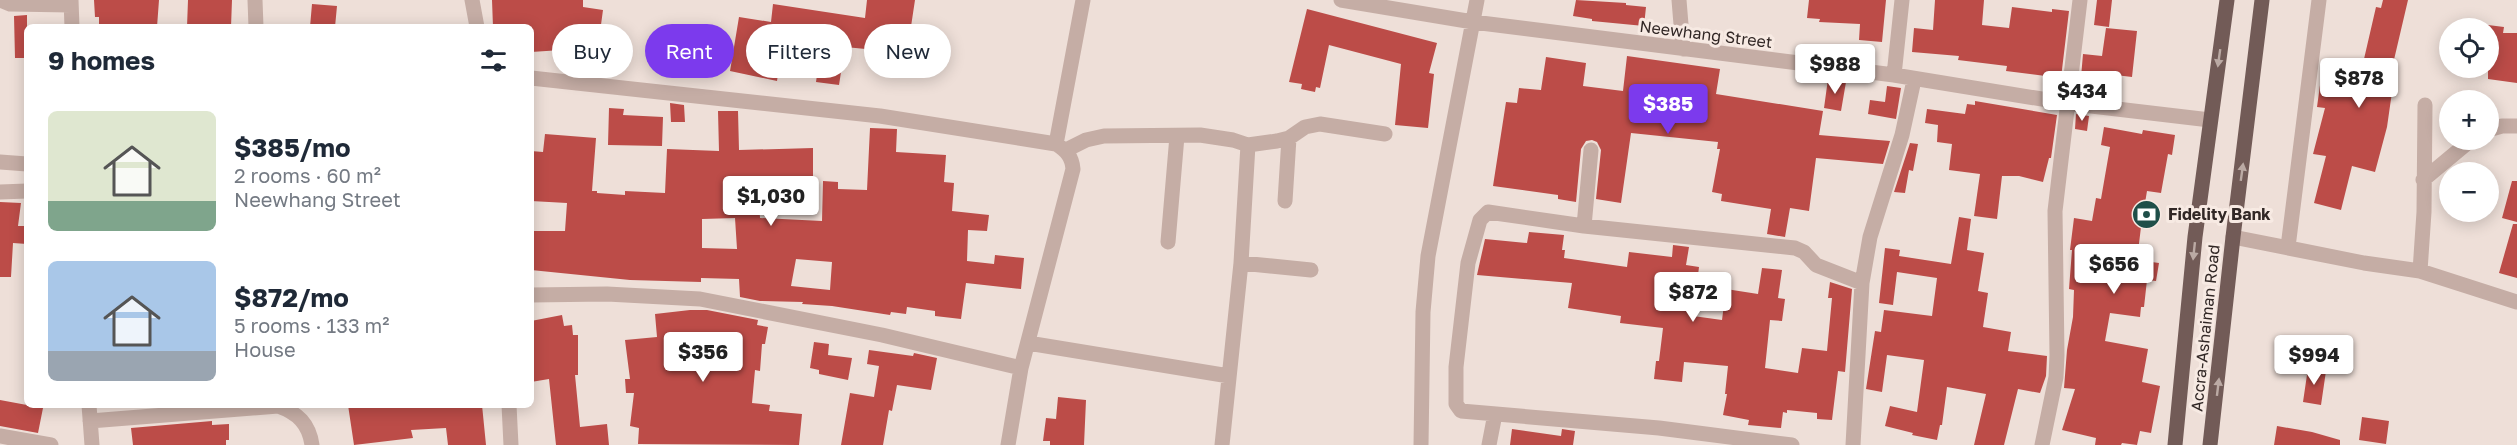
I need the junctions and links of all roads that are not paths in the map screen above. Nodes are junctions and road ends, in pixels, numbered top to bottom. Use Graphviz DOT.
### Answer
graph roads {
  1 [pos="0,0"];
  2 [pos="255,0"];
  3 [pos="472,0"];
  4 [pos="1083,0"];
  5 [pos="1341,0"];
  6 [pos="1477,0"];
  7 [pos="1679,0"];
  8 [pos="1902,0"];
  9 [pos="2080,0"];
  10 [pos="2228,0"];
  11 [pos="2262,0"];
  12 [pos="2319,0"];
  13 [pos="71,2"];
  14 [pos="1473,22"];
  15 [pos="72,24"];
  16 [pos="256,24"];
  17 [pos="476,24"];
  18 [pos="1683,49"];
  19 [pos="1894,75"];
  20 [pos="534,78"];
  21 [pos="1914,80"];
  22 [pos="2066,103"];
  23 [pos="2425,105"];
  24 [pos="2210,120"];
  25 [pos="2517,126"];
  26 [pos="2499,127"];
  27 [pos="1385,134"];
  28 [pos="1177,136"];
  29 [pos="1289,138"];
  30 [pos="1248,145"];
  31 [pos="1061,147"];
  32 [pos="1591,150"];
  33 [pos="2459,150"];
  34 [pos="0,162"];
  35 [pos="24,164"];
  36 [pos="2423,180"];
  37 [pos="24,191"];
  38 [pos="0,192"];
  39 [pos="1285,201"];
  40 [pos="1584,226"];
  41 [pos="2233,237"];
  42 [pos="1168,242"];
  43 [pos="2288,247"];
  44 [pos="1241,263"];
  45 [pos="1311,270"];
  46 [pos="2420,271"];
  47 [pos="1862,283"];
  48 [pos="534,295"];
  49 [pos="2517,302"];
  50 [pos="1028,343"];
  51 [pos="1021,368"];
  52 [pos="1229,376"];
  53 [pos="224,408"];
  54 [pos="283,408"];
  55 [pos="509,408"];
  56 [pos="90,413"];
  57 [pos="1495,414"];
  58 [pos="0,436"];
  59 [pos="51,445"];
  60 [pos="92,445"];
  61 [pos="312,445"];
  62 [pos="512,445"];
  63 [pos="1008,445"];
  64 [pos="1222,445"];
  65 [pos="1421,445"];
  66 [pos="1489,445"];
  67 [pos="1792,445"];
  68 [pos="1853,445"];
  69 [pos="2042,445"];
  70 [pos="2175,445"];
  71 [pos="2210,445"];
  1 -- 13 [label="street"];
  2 -- 16 [label="street"];
  3 -- 17 [label="street"];
  4 -- 31 [label="street"];
  5 -- 14 [label="street, Neewhang Street"];
  6 -- 14 [label="street"];
  7 -- 18 [label="street"];
  8 -- 19 [label="street"];
  9 -- 22 [label="street"];
  10 -- 24 [label="main road, Accra-Ashaiman Road, one-way"];
  41 -- 11 [label="main road, Accra-Ashaiman Road, one-way"];
  12 -- 43 [label="street"];
  13 -- 15 [label="street"];
  14 -- 18 [label="street, Neewhang Street"];
  14 -- 65 [label="street"];
  18 -- 19 [label="street, Neewhang Street"];
  19 -- 21 [label="street, Neewhang Street"];
  20 -- 31 [label="street"];
  21 -- 22 [label="street, Neewhang Street"];
  21 -- 47 [label="street"];
  22 -- 24 [label="street, Neewhang Street"];
  22 -- 69 [label="street"];
  23 -- 36 [label="street"];
  24 -- 70 [label="main road, Accra-Ashaiman Road, one-way"];
  25 -- 26 [label="street"];
  27 -- 29 [label="street"];
  28 -- 30 [label="street"];
  28 -- 31 [label="street"];
  28 -- 42 [label="street"];
  29 -- 30 [label="street"];
  29 -- 39 [label="street"];
  30 -- 44 [label="street"];
  31 -- 50 [label="street"];
  32 -- 40 [label="street"];
  33 -- 36 [label="street"];
  34 -- 35 [label="street"];
  36 -- 46 [label="street"];
  37 -- 38 [label="street"];
  40 -- 47 [label="street"];
  40 -- 57 [label="street"];
  41 -- 43 [label="street"];
  71 -- 41 [label="main road, Accra-Ashaiman Road, one-way"];
  43 -- 46 [label="street"];
  44 -- 45 [label="street"];
  44 -- 52 [label="street"];
  46 -- 49 [label="street"];
  47 -- 68 [label="street"];
  48 -- 51 [label="street"];
  50 -- 51 [label="street"];
  50 -- 52 [label="street"];
  51 -- 63 [label="street"];
  52 -- 64 [label="street"];
  53 -- 56 [label="street"];
  54 -- 61 [label="street"];
  55 -- 62 [label="street"];
  56 -- 60 [label="street"];
  57 -- 66 [label="street"];
  57 -- 67 [label="street"];
  58 -- 59 [label="street"];
}
